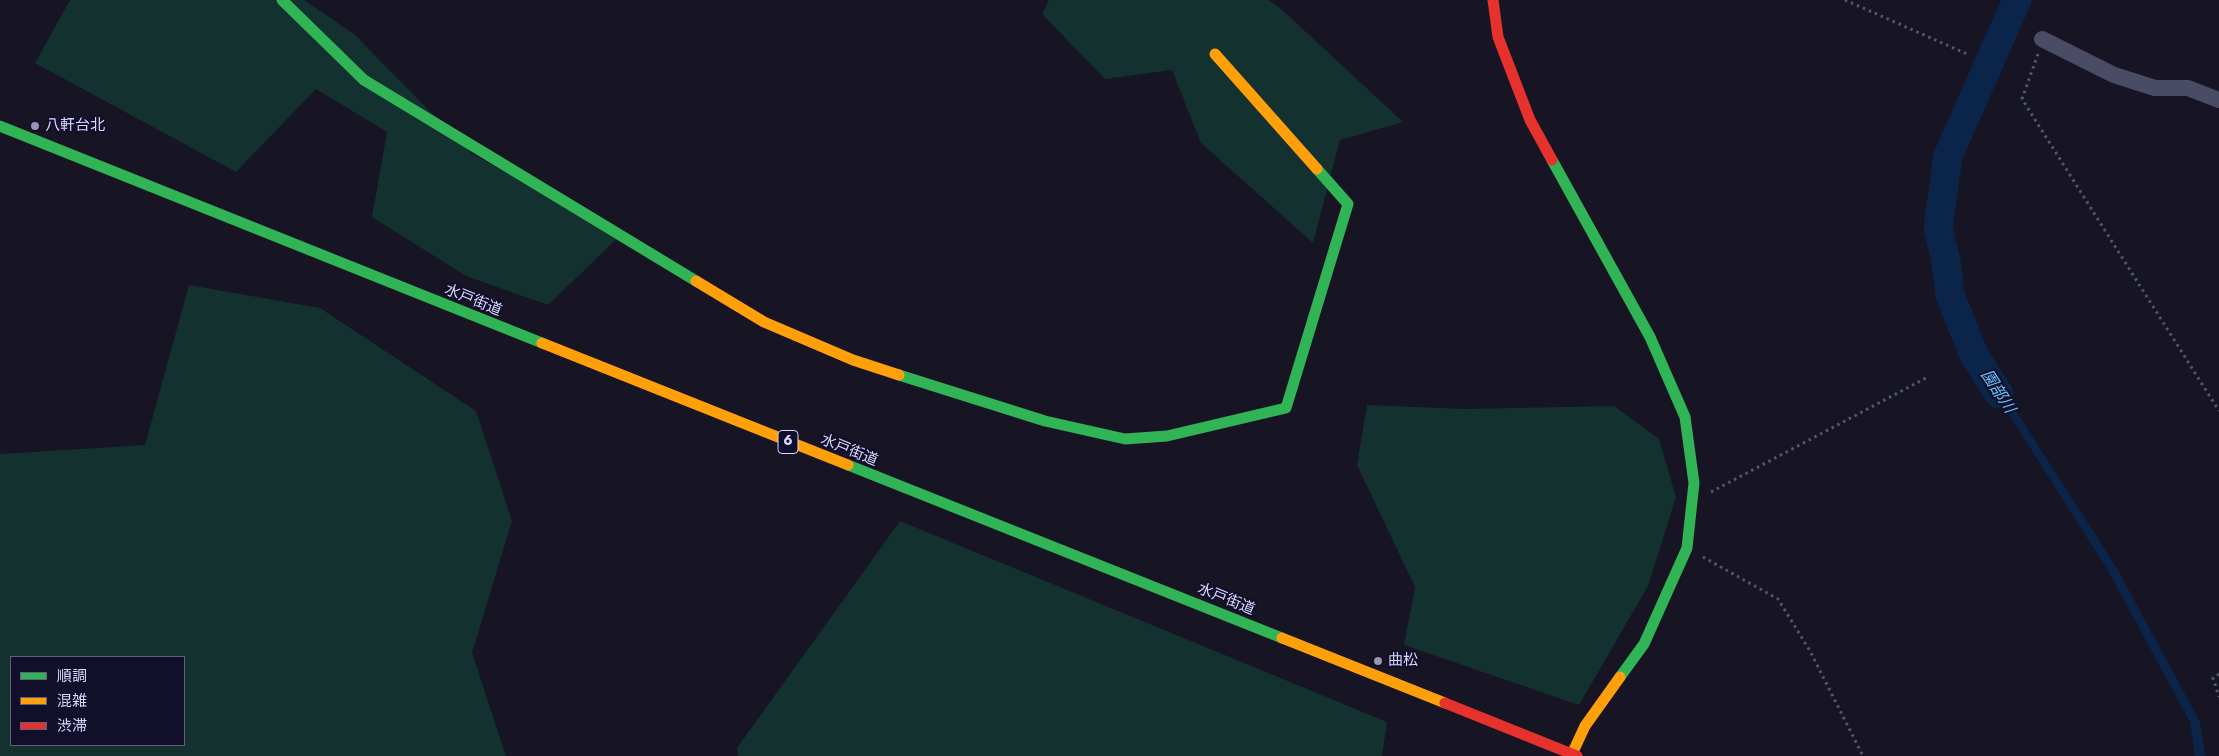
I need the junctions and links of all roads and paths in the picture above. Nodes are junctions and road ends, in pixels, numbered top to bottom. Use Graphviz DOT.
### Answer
graph roads {
  1 [pos="282,0"];
  2 [pos="1493,0"];
  3 [pos="1845,0"];
  4 [pos="2042,39"];
  5 [pos="1215,54"];
  6 [pos="1967,54"];
  7 [pos="2219,100"];
  8 [pos="0,126"];
  9 [pos="1926,378"];
  10 [pos="2219,411"];
  11 [pos="1693,501"];
  12 [pos="1687,548"];
  13 [pos="2219,674"];
  14 [pos="2219,697"];
  15 [pos="1574,755"];
  16 [pos="1863,756"];
  1 -- 5 [label="main road"];
  2 -- 11 [label="main road"];
  3 -- 6 [label="path"];
  4 -- 7 [label="street"];
  4 -- 10 [label="path"];
  8 -- 15 [label="main road, 水戸街道 / 6"];
  9 -- 11 [label="path"];
  11 -- 12 [label="main road"];
  12 -- 15 [label="main road"];
  12 -- 16 [label="path"];
  13 -- 14 [label="path"];
}
